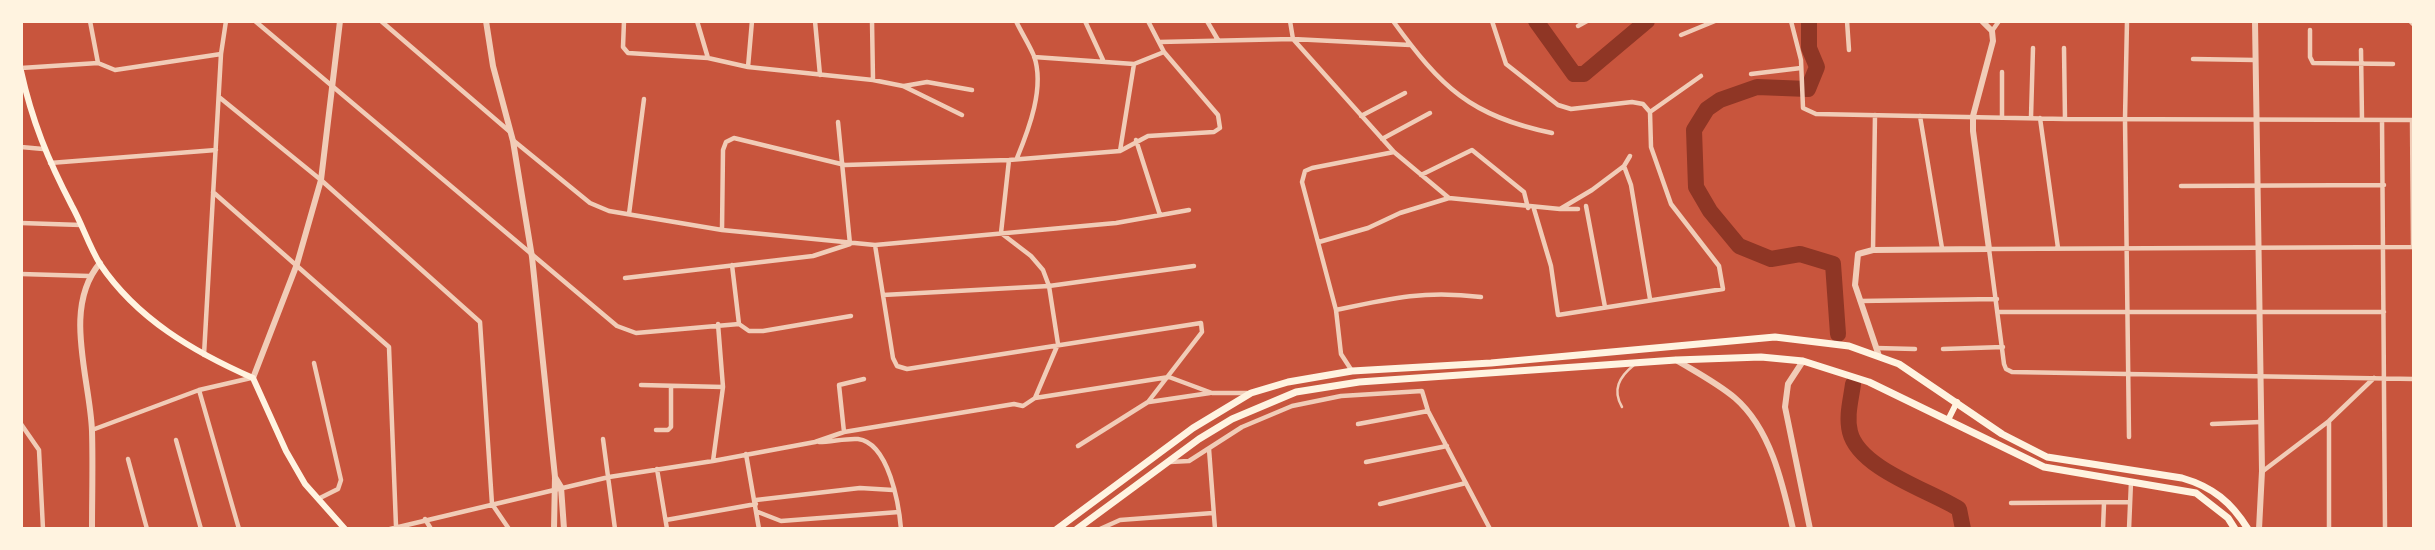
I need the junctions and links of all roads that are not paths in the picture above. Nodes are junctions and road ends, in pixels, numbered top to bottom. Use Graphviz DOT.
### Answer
graph roads {
  1 [pos="90,21"];
  2 [pos="226,21"];
  3 [pos="255,21"];
  4 [pos="340,21"];
  5 [pos="381,21"];
  6 [pos="486,21"];
  7 [pos="624,21"];
  8 [pos="696,21"];
  9 [pos="752,21"];
  10 [pos="815,21"];
  11 [pos="872,21"];
  12 [pos="1016,21"];
  13 [pos="1085,21"];
  14 [pos="1148,21"];
  15 [pos="1207,21"];
  16 [pos="1290,21"];
  17 [pos="1393,21"];
  18 [pos="1492,21"];
  19 [pos="1587,21"];
  20 [pos="1715,21"];
  21 [pos="1791,21"];
  22 [pos="1847,21"];
  23 [pos="1982,21"];
  24 [pos="1999,21"];
  25 [pos="2127,21"];
  26 [pos="2255,21"];
  27 [pos="2410,21"];
  28 [pos="2414,25"];
  29 [pos="1578,26"];
  30 [pos="2310,30"];
  31 [pos="1992,31"];
  32 [pos="1681,34"];
  33 [pos="1218,40"];
  34 [pos="1293,40"];
  35 [pos="1159,42"];
  36 [pos="1410,45"];
  37 [pos="2033,48"];
  38 [pos="2064,48"];
  39 [pos="1849,50"];
  40 [pos="2361,50"];
  41 [pos="1164,52"];
  42 [pos="221,54"];
  43 [pos="1034,57"];
  44 [pos="708,58"];
  45 [pos="1103,60"];
  46 [pos="2193,60"];
  47 [pos="2256,60"];
  48 [pos="98,63"];
  49 [pos="1134,64"];
  50 [pos="2361,64"];
  51 [pos="2393,64"];
  52 [pos="748,67"];
  53 [pos="1801,68"];
  54 [pos="21,69"];
  55 [pos="2002,72"];
  56 [pos="1751,74"];
  57 [pos="820,75"];
  58 [pos="1701,76"];
  59 [pos="873,80"];
  60 [pos="903,86"];
  61 [pos="331,88"];
  62 [pos="972,90"];
  63 [pos="1405,93"];
  64 [pos="219,97"];
  65 [pos="644,99"];
  66 [pos="1650,112"];
  67 [pos="1430,113"];
  68 [pos="962,115"];
  69 [pos="1875,115"];
  70 [pos="1361,116"];
  71 [pos="1920,116"];
  72 [pos="1973,116"];
  73 [pos="2002,117"];
  74 [pos="2031,117"];
  75 [pos="2040,118"];
  76 [pos="2065,119"];
  77 [pos="2125,119"];
  78 [pos="2257,120"];
  79 [pos="2362,120"];
  80 [pos="2382,120"];
  81 [pos="2413,120"];
  82 [pos="838,122"];
  83 [pos="510,132"];
  84 [pos="1552,133"];
  85 [pos="1382,139"];
  86 [pos="1136,140"];
  87 [pos="513,141"];
  88 [pos="21,147"];
  89 [pos="43,149"];
  90 [pos="216,150"];
  91 [pos="1119,151"];
  92 [pos="1394,152"];
  93 [pos="1630,156"];
  94 [pos="1017,159"];
  95 [pos="1009,160"];
  96 [pos="50,163"];
  97 [pos="845,165"];
  98 [pos="1624,166"];
  99 [pos="1421,175"];
  100 [pos="321,180"];
  101 [pos="2181,186"];
  102 [pos="2384,186"];
  103 [pos="2258,187"];
  104 [pos="213,191"];
  105 [pos="1449,198"];
  106 [pos="1586,206"];
  107 [pos="1531,208"];
  108 [pos="1560,209"];
  109 [pos="1578,209"];
  110 [pos="1189,210"];
  111 [pos="629,214"];
  112 [pos="1160,215"];
  113 [pos="21,223"];
  114 [pos="82,225"];
  115 [pos="722,230"];
  116 [pos="1000,233"];
  117 [pos="1319,242"];
  118 [pos="850,244"];
  119 [pos="875,244"];
  120 [pos="2384,247"];
  121 [pos="2413,247"];
  122 [pos="1942,248"];
  123 [pos="1989,248"];
  124 [pos="2058,248"];
  125 [pos="2127,248"];
  126 [pos="2258,249"];
  127 [pos="1873,250"];
  128 [pos="532,257"];
  129 [pos="100,263"];
  130 [pos="297,264"];
  131 [pos="732,265"];
  132 [pos="1194,267"];
  133 [pos="21,274"];
  134 [pos="89,276"];
  135 [pos="625,278"];
  136 [pos="1049,286"];
  137 [pos="883,295"];
  138 [pos="1481,297"];
  139 [pos="1650,299"];
  140 [pos="1997,299"];
  141 [pos="1860,301"];
  142 [pos="1605,307"];
  143 [pos="1336,310"];
  144 [pos="1999,312"];
  145 [pos="2258,312"];
  146 [pos="2384,312"];
  147 [pos="2127,313"];
  148 [pos="850,316"];
  149 [pos="718,324"];
  150 [pos="739,324"];
  151 [pos="1058,344"];
  152 [pos="2003,347"];
  153 [pos="1876,348"];
  154 [pos="1915,349"];
  155 [pos="1942,349"];
  156 [pos="204,356"];
  157 [pos="1879,356"];
  158 [pos="1676,360"];
  159 [pos="1803,361"];
  160 [pos="314,363"];
  161 [pos="1636,363"];
  162 [pos="1352,371"];
  163 [pos="2128,374"];
  164 [pos="2259,374"];
  165 [pos="1169,377"];
  166 [pos="2375,377"];
  167 [pos="253,378"];
  168 [pos="2384,378"];
  169 [pos="864,379"];
  170 [pos="2414,379"];
  171 [pos="641,385"];
  172 [pos="671,386"];
  173 [pos="723,387"];
  174 [pos="199,390"];
  175 [pos="1212,393"];
  176 [pos="1251,393"];
  177 [pos="1035,398"];
  178 [pos="1149,402"];
  179 [pos="1957,402"];
  180 [pos="1622,407"];
  181 [pos="1428,411"];
  182 [pos="1948,420"];
  183 [pos="2329,421"];
  184 [pos="2260,422"];
  185 [pos="21,424"];
  186 [pos="1358,424"];
  187 [pos="2212,424"];
  188 [pos="92,430"];
  189 [pos="656,430"];
  190 [pos="844,432"];
  191 [pos="2129,437"];
  192 [pos="603,439"];
  193 [pos="176,440"];
  194 [pos="815,442"];
  195 [pos="1078,446"];
  196 [pos="1447,446"];
  197 [pos="1209,449"];
  198 [pos="746,454"];
  199 [pos="128,459"];
  200 [pos="713,461"];
  201 [pos="1166,461"];
  202 [pos="1366,462"];
  203 [pos="657,469"];
  204 [pos="2262,471"];
  205 [pos="555,477"];
  206 [pos="609,477"];
  207 [pos="2131,481"];
  208 [pos="1466,482"];
  209 [pos="561,487"];
  210 [pos="553,488"];
  211 [pos="893,490"];
  212 [pos="318,499"];
  213 [pos="756,502"];
  214 [pos="2130,502"];
  215 [pos="2011,503"];
  216 [pos="2104,503"];
  217 [pos="492,504"];
  218 [pos="1380,504"];
  219 [pos="758,512"];
  220 [pos="899,512"];
  221 [pos="1213,513"];
  222 [pos="425,519"];
  223 [pos="666,520"];
  224 [pos="806,521"];
  225 [pos="393,528"];
  226 [pos="43,529"];
  227 [pos="92,529"];
  228 [pos="147,529"];
  229 [pos="201,529"];
  230 [pos="239,529"];
  231 [pos="345,529"];
  232 [pos="431,529"];
  233 [pos="509,529"];
  234 [pos="554,529"];
  235 [pos="564,529"];
  236 [pos="615,529"];
  237 [pos="667,529"];
  238 [pos="759,529"];
  239 [pos="807,529"];
  240 [pos="901,529"];
  241 [pos="1057,529"];
  242 [pos="1077,529"];
  243 [pos="1100,529"];
  244 [pos="1215,529"];
  245 [pos="1490,529"];
  246 [pos="1793,529"];
  247 [pos="1810,529"];
  248 [pos="2104,529"];
  249 [pos="2129,529"];
  250 [pos="2235,529"];
  251 [pos="2248,529"];
  252 [pos="2259,529"];
  253 [pos="2329,529"];
  254 [pos="2385,529"];
  1 -- 48 [label="street"];
  2 -- 42 [label="street"];
  3 -- 61 [label="street"];
  4 -- 61 [label="street"];
  5 -- 83 [label="street"];
  6 -- 83 [label="street"];
  7 -- 44 [label="street"];
  8 -- 44 [label="street"];
  9 -- 52 [label="street"];
  10 -- 57 [label="street"];
  11 -- 59 [label="street"];
  12 -- 43 [label="street"];
  13 -- 45 [label="street"];
  14 -- 35 [label="street"];
  15 -- 33 [label="street"];
  16 -- 34 [label="street"];
  17 -- 36 [label="street"];
  18 -- 66 [label="street"];
  19 -- 29 [label="street"];
  20 -- 32 [label="street"];
  21 -- 53 [label="street"];
  22 -- 39 [label="street"];
  23 -- 31 [label="street"];
  24 -- 31 [label="street"];
  25 -- 77 [label="street"];
  26 -- 47 [label="street"];
  27 -- 28 [label="street"];
  30 -- 50 [label="street"];
  31 -- 72 [label="street"];
  33 -- 34 [label="street"];
  33 -- 35 [label="street"];
  34 -- 36 [label="street"];
  34 -- 70 [label="street"];
  35 -- 41 [label="street"];
  36 -- 84 [label="street"];
  37 -- 74 [label="street"];
  38 -- 76 [label="street"];
  40 -- 50 [label="street"];
  41 -- 49 [label="street"];
  41 -- 86 [label="street"];
  42 -- 48 [label="street"];
  42 -- 64 [label="street"];
  43 -- 45 [label="street"];
  43 -- 94 [label="street"];
  44 -- 52 [label="street"];
  45 -- 49 [label="street"];
  46 -- 47 [label="street"];
  47 -- 78 [label="street"];
  48 -- 54 [label="street"];
  49 -- 91 [label="street"];
  50 -- 51 [label="street"];
  50 -- 79 [label="street"];
  52 -- 57 [label="street"];
  53 -- 56 [label="street"];
  53 -- 69 [label="street"];
  54 -- 89 [label="main road"];
  55 -- 73 [label="street"];
  57 -- 59 [label="street"];
  58 -- 66 [label="street"];
  59 -- 60 [label="street"];
  60 -- 62 [label="street"];
  60 -- 68 [label="street"];
  61 -- 100 [label="street"];
  61 -- 128 [label="street"];
  63 -- 70 [label="street"];
  64 -- 90 [label="street"];
  64 -- 100 [label="street"];
  65 -- 111 [label="street"];
  66 -- 139 [label="street"];
  67 -- 85 [label="street"];
  69 -- 71 [label="street"];
  69 -- 127 [label="street"];
  70 -- 85 [label="street"];
  71 -- 72 [label="street"];
  71 -- 122 [label="street"];
  72 -- 73 [label="street"];
  72 -- 123 [label="street"];
  73 -- 74 [label="street"];
  74 -- 75 [label="street"];
  75 -- 76 [label="street"];
  75 -- 124 [label="street"];
  76 -- 77 [label="street"];
  77 -- 78 [label="street"];
  77 -- 125 [label="street"];
  78 -- 79 [label="street"];
  78 -- 103 [label="street"];
  79 -- 80 [label="street"];
  80 -- 81 [label="street"];
  80 -- 102 [label="street"];
  81 -- 121 [label="street"];
  82 -- 97 [label="street"];
  83 -- 87 [label="street"];
  85 -- 92 [label="street"];
  86 -- 91 [label="street"];
  86 -- 112 [label="street"];
  87 -- 111 [label="street"];
  87 -- 128 [label="street"];
  88 -- 89 [label="street"];
  89 -- 96 [label="main road"];
  90 -- 96 [label="street"];
  90 -- 104 [label="street"];
  91 -- 94 [label="street"];
  92 -- 99 [label="street"];
  92 -- 117 [label="street"];
  93 -- 98 [label="street"];
  94 -- 95 [label="street"];
  95 -- 97 [label="street"];
  95 -- 116 [label="street"];
  96 -- 114 [label="main road"];
  97 -- 115 [label="street"];
  97 -- 118 [label="street"];
  98 -- 108 [label="street"];
  98 -- 139 [label="street"];
  99 -- 105 [label="street"];
  99 -- 107 [label="street"];
  100 -- 130 [label="street"];
  100 -- 217 [label="street"];
  101 -- 103 [label="street"];
  102 -- 103 [label="street"];
  102 -- 120 [label="street"];
  103 -- 126 [label="street"];
  104 -- 130 [label="street"];
  104 -- 156 [label="street"];
  105 -- 107 [label="street"];
  105 -- 117 [label="street"];
  106 -- 142 [label="street"];
  107 -- 108 [label="street"];
  107 -- 142 [label="street"];
  108 -- 109 [label="street"];
  110 -- 112 [label="street"];
  111 -- 115 [label="street"];
  112 -- 116 [label="street"];
  113 -- 114 [label="street"];
  114 -- 129 [label="main road"];
  115 -- 118 [label="street"];
  116 -- 119 [label="street"];
  116 -- 136 [label="street"];
  117 -- 143 [label="street"];
  118 -- 119 [label="street"];
  118 -- 131 [label="street"];
  119 -- 137 [label="street"];
  120 -- 121 [label="street"];
  120 -- 126 [label="street"];
  120 -- 146 [label="street"];
  122 -- 123 [label="street"];
  122 -- 127 [label="street"];
  123 -- 124 [label="street"];
  123 -- 140 [label="street"];
  124 -- 125 [label="street"];
  125 -- 126 [label="street"];
  125 -- 147 [label="street"];
  126 -- 145 [label="street"];
  127 -- 141 [label="street"];
  128 -- 149 [label="street"];
  128 -- 205 [label="street"];
  129 -- 134 [label="street"];
  129 -- 156 [label="main road"];
  130 -- 167 [label="street"];
  130 -- 225 [label="street"];
  131 -- 135 [label="street"];
  131 -- 150 [label="street"];
  132 -- 136 [label="street"];
  133 -- 134 [label="street"];
  134 -- 188 [label="street"];
  136 -- 137 [label="street"];
  136 -- 151 [label="street"];
  137 -- 151 [label="street"];
  138 -- 143 [label="street"];
  139 -- 142 [label="street"];
  140 -- 141 [label="street"];
  140 -- 144 [label="street"];
  141 -- 153 [label="street"];
  143 -- 162 [label="street"];
  144 -- 147 [label="street"];
  144 -- 152 [label="street"];
  145 -- 146 [label="street"];
  145 -- 147 [label="street"];
  145 -- 164 [label="street"];
  146 -- 168 [label="street"];
  147 -- 163 [label="street"];
  148 -- 150 [label="street"];
  149 -- 150 [label="street"];
  149 -- 173 [label="street"];
  151 -- 165 [label="street"];
  151 -- 177 [label="street"];
  152 -- 155 [label="street"];
  152 -- 163 [label="street"];
  153 -- 154 [label="street"];
  153 -- 157 [label="street"];
  156 -- 167 [label="main road"];
  157 -- 162 [label="main road"];
  157 -- 179 [label="main road"];
  158 -- 159 [label="main road"];
  158 -- 161 [label="main road"];
  158 -- 246 [label="street"];
  159 -- 182 [label="main road"];
  159 -- 247 [label="street"];
  160 -- 212 [label="street"];
  161 -- 180 [label="lane"];
  161 -- 201 [label="main road"];
  162 -- 176 [label="main road"];
  163 -- 164 [label="street"];
  163 -- 191 [label="street"];
  164 -- 166 [label="street"];
  164 -- 184 [label="street"];
  165 -- 175 [label="street"];
  165 -- 177 [label="street"];
  165 -- 178 [label="street"];
  166 -- 168 [label="street"];
  166 -- 183 [label="street"];
  167 -- 174 [label="street"];
  167 -- 212 [label="main road"];
  168 -- 170 [label="street"];
  168 -- 254 [label="street"];
  169 -- 190 [label="street"];
  171 -- 172 [label="street"];
  172 -- 173 [label="street"];
  172 -- 189 [label="street"];
  173 -- 200 [label="street"];
  174 -- 188 [label="street"];
  174 -- 230 [label="street"];
  175 -- 176 [label="street"];
  175 -- 178 [label="street"];
  176 -- 241 [label="main road"];
  177 -- 190 [label="street"];
  178 -- 195 [label="street"];
  179 -- 182 [label="main road"];
  179 -- 251 [label="main road"];
  181 -- 186 [label="street"];
  181 -- 196 [label="street"];
  181 -- 197 [label="street"];
  182 -- 207 [label="main road"];
  183 -- 204 [label="street"];
  183 -- 253 [label="street"];
  184 -- 187 [label="street"];
  184 -- 204 [label="street"];
  185 -- 226 [label="street"];
  188 -- 227 [label="street"];
  190 -- 194 [label="street"];
  192 -- 206 [label="street"];
  193 -- 229 [label="street"];
  194 -- 198 [label="street"];
  194 -- 211 [label="street"];
  196 -- 202 [label="street"];
  196 -- 208 [label="street"];
  197 -- 201 [label="street"];
  197 -- 221 [label="street"];
  198 -- 200 [label="street"];
  198 -- 213 [label="street"];
  199 -- 228 [label="street"];
  200 -- 203 [label="street"];
  201 -- 242 [label="main road"];
  203 -- 206 [label="street"];
  203 -- 223 [label="street"];
  204 -- 252 [label="street"];
  205 -- 209 [label="street"];
  205 -- 210 [label="street"];
  206 -- 209 [label="street"];
  206 -- 236 [label="street"];
  207 -- 214 [label="street"];
  207 -- 250 [label="main road"];
  208 -- 218 [label="street"];
  208 -- 245 [label="street"];
  209 -- 210 [label="street"];
  209 -- 235 [label="street"];
  210 -- 217 [label="street"];
  210 -- 234 [label="street"];
  211 -- 213 [label="street"];
  211 -- 220 [label="street"];
  212 -- 231 [label="main road"];
  213 -- 219 [label="street"];
  213 -- 223 [label="street"];
  214 -- 216 [label="street"];
  214 -- 249 [label="street"];
  215 -- 216 [label="street"];
  216 -- 248 [label="street"];
  217 -- 222 [label="street"];
  217 -- 233 [label="street"];
  219 -- 224 [label="street"];
  219 -- 238 [label="street"];
  220 -- 224 [label="street"];
  220 -- 240 [label="street"];
  221 -- 243 [label="street"];
  221 -- 244 [label="street"];
  222 -- 225 [label="street"];
  222 -- 232 [label="street"];
  223 -- 237 [label="street"];
  224 -- 239 [label="street"];
}
